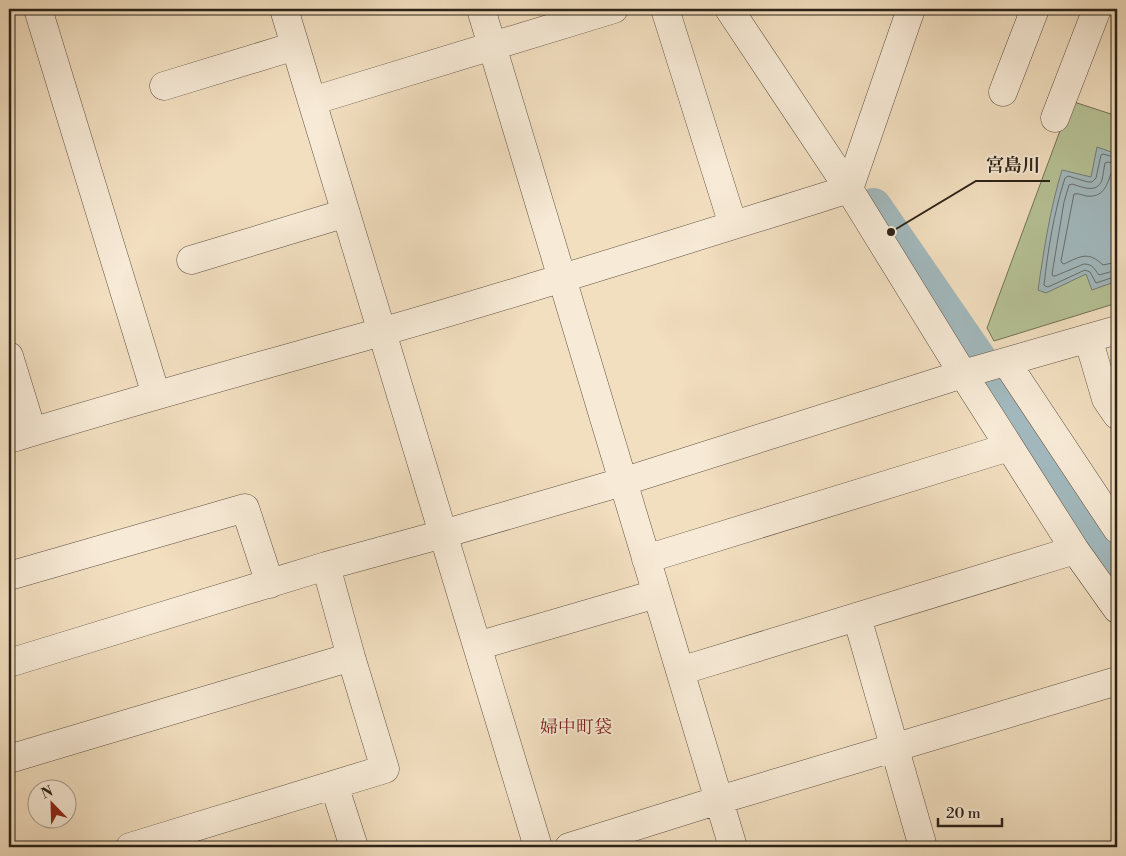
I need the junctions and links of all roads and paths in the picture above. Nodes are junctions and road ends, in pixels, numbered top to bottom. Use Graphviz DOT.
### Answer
graph roads {
  1 [pos="38,9"];
  2 [pos="284,9"];
  3 [pos="481,9"];
  4 [pos="614,9"];
  5 [pos="665,9"];
  6 [pos="729,9"];
  7 [pos="911,9"];
  8 [pos="1035,9"];
  9 [pos="1097,9"];
  10 [pos="1117,17"];
  11 [pos="295,46"];
  12 [pos="492,46"];
  13 [pos="164,86"];
  14 [pos="1004,92"];
  15 [pos="312,101"];
  16 [pos="1055,118"];
  17 [pos="849,189"];
  18 [pos="346,213"];
  19 [pos="733,225"];
  20 [pos="191,260"];
  21 [pos="561,279"];
  22 [pos="1117,330"];
  23 [pos="382,332"];
  24 [pos="1088,338"];
  25 [pos="9,356"];
  26 [pos="1006,362"];
  27 [pos="963,374"];
  28 [pos="156,395"];
  29 [pos="1117,415"];
  30 [pos="20,435"];
  31 [pos="1010,447"];
  32 [pos="622,482"];
  33 [pos="1117,529"];
  34 [pos="443,534"];
  35 [pos="1075,550"];
  36 [pos="646,559"];
  37 [pos="326,566"];
  38 [pos="9,576"];
  39 [pos="270,584"];
  40 [pos="656,594"];
  41 [pos="1117,609"];
  42 [pos="857,617"];
  43 [pos="477,646"];
  44 [pos="351,657"];
  45 [pos="9,663"];
  46 [pos="680,671"];
  47 [pos="1117,681"];
  48 [pos="894,748"];
  49 [pos="9,759"];
  50 [pos="334,785"];
  51 [pos="718,800"];
  52 [pos="130,847"];
  53 [pos="354,847"];
  54 [pos="538,847"];
  55 [pos="569,847"];
  56 [pos="733,847"];
  57 [pos="922,847"];
  1 -- 28 [label="street"];
  2 -- 11 [label="street"];
  3 -- 12 [label="street"];
  4 -- 12 [label="street"];
  5 -- 19 [label="street"];
  6 -- 17 [label="street"];
  7 -- 17 [label="street"];
  8 -- 14 [label="street"];
  9 -- 10 [label="street"];
  9 -- 16 [label="street"];
  11 -- 13 [label="street"];
  11 -- 15 [label="street"];
  12 -- 15 [label="street"];
  12 -- 21 [label="street"];
  15 -- 18 [label="street"];
  17 -- 19 [label="street"];
  17 -- 27 [label="street"];
  18 -- 20 [label="street"];
  18 -- 23 [label="street"];
  19 -- 21 [label="street"];
  21 -- 23 [label="street"];
  21 -- 32 [label="street"];
  22 -- 24 [label="street"];
  23 -- 28 [label="street"];
  23 -- 34 [label="street"];
  24 -- 26 [label="street"];
  24 -- 29 [label="street"];
  25 -- 30 [label="street"];
  26 -- 27 [label="street"];
  26 -- 33 [label="street"];
  27 -- 31 [label="street"];
  27 -- 32 [label="street"];
  28 -- 30 [label="street"];
  31 -- 35 [label="street"];
  31 -- 36 [label="street"];
  32 -- 34 [label="street"];
  32 -- 36 [label="street"];
  34 -- 37 [label="street"];
  34 -- 43 [label="street"];
  35 -- 41 [label="street"];
  35 -- 42 [label="street"];
  36 -- 40 [label="street"];
  37 -- 39 [label="street"];
  37 -- 44 [label="street"];
  38 -- 39 [label="street"];
  39 -- 45 [label="street"];
  40 -- 43 [label="street"];
  40 -- 46 [label="street"];
  42 -- 46 [label="street"];
  42 -- 48 [label="street"];
  43 -- 54 [label="street"];
  44 -- 49 [label="street"];
  44 -- 50 [label="street"];
  46 -- 51 [label="street"];
  47 -- 48 [label="street"];
  48 -- 51 [label="street"];
  48 -- 57 [label="street"];
  50 -- 52 [label="street"];
  50 -- 53 [label="street"];
  51 -- 55 [label="street"];
  51 -- 56 [label="street"];
}
